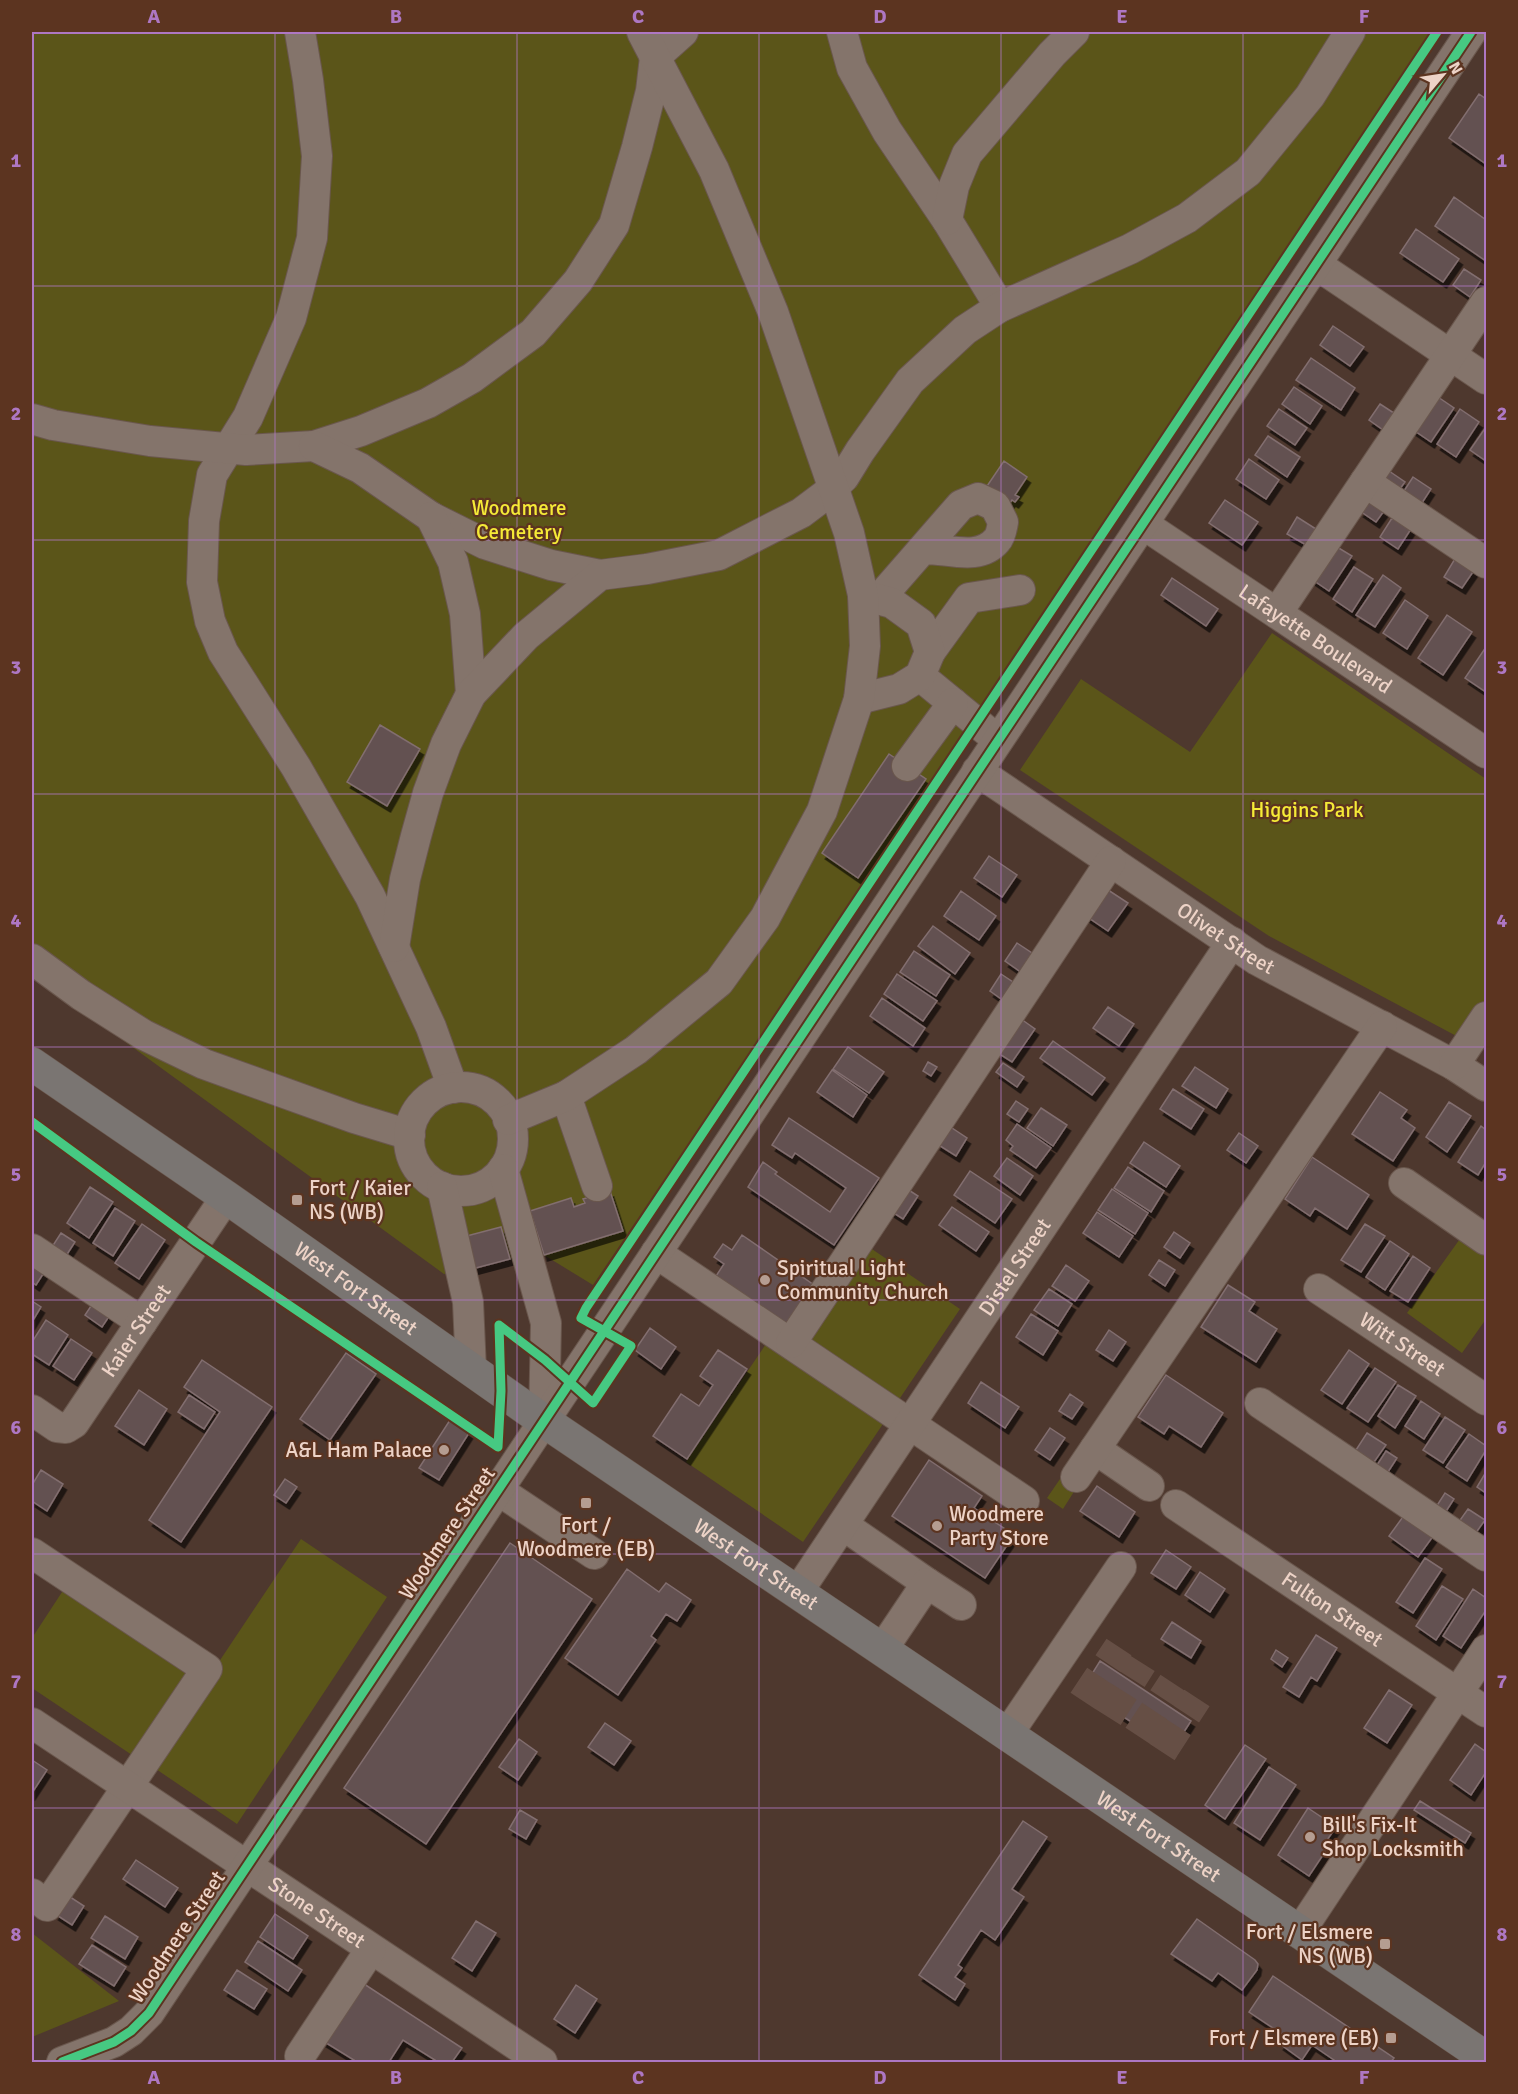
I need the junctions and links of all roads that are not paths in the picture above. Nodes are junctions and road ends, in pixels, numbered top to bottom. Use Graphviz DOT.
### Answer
graph roads {
  1 [pos="300,32"];
  2 [pos="683,32"];
  3 [pos="842,32"];
  4 [pos="1074,32"];
  5 [pos="1350,32"];
  6 [pos="1472,32"];
  7 [pos="648,44"];
  8 [pos="946,220"];
  9 [pos="1317,265"];
  10 [pos="1486,302"];
  11 [pos="1000,307"];
  12 [pos="1451,355"];
  13 [pos="1486,379"];
  14 [pos="32,418"];
  15 [pos="314,446"];
  16 [pos="229,448"];
  17 [pos="1365,482"];
  18 [pos="833,487"];
  19 [pos="430,517"];
  20 [pos="1143,524"];
  21 [pos="923,549"];
  22 [pos="1486,563"];
  23 [pos="600,575"];
  24 [pos="1020,590"];
  25 [pos="871,597"];
  26 [pos="1277,613"];
  27 [pos="925,664"];
  28 [pos="471,694"];
  29 [pos="859,699"];
  30 [pos="953,704"];
  31 [pos="998,740"];
  32 [pos="1486,753"];
  33 [pos="907,766"];
  34 [pos="977,771"];
  35 [pos="1111,861"];
  36 [pos="1232,942"];
  37 [pos="394,947"];
  38 [pos="32,959"];
  39 [pos="1486,1017"];
  40 [pos="1382,1026"];
  41 [pos="32,1064"];
  42 [pos="1454,1065"];
  43 [pos="1486,1086"];
  44 [pos="453,1088"];
  45 [pos="566,1096"];
  46 [pos="508,1120"];
  47 [pos="410,1136"];
  48 [pos="503,1169"];
  49 [pos="1404,1183"];
  50 [pos="597,1186"];
  51 [pos="442,1187"];
  52 [pos="226,1197"];
  53 [pos="1486,1240"];
  54 [pos="32,1249"];
  55 [pos="656,1253"];
  56 [pos="1318,1289"];
  57 [pos="142,1322"];
  58 [pos="791,1344"];
  59 [pos="471,1370"];
  60 [pos="1486,1400"];
  61 [pos="1260,1403"];
  62 [pos="32,1410"];
  63 [pos="544,1421"];
  64 [pos="911,1424"];
  65 [pos="1095,1449"];
  66 [pos="1076,1477"];
  67 [pos="1149,1486"];
  68 [pos="498,1490"];
  69 [pos="1024,1501"];
  70 [pos="1176,1505"];
  71 [pos="843,1525"];
  72 [pos="32,1553"];
  73 [pos="594,1554"];
  74 [pos="1486,1556"];
  75 [pos="1121,1567"];
  76 [pos="927,1583"];
  77 [pos="797,1593"];
  78 [pos="961,1605"];
  79 [pos="882,1650"];
  80 [pos="1486,1650"];
  81 [pos="1458,1693"];
  82 [pos="1486,1712"];
  83 [pos="32,1723"];
  84 [pos="1007,1735"];
  85 [pos="128,1787"];
  86 [pos="247,1866"];
  87 [pos="32,1894"];
  88 [pos="1299,1933"];
  89 [pos="371,1949"];
  90 [pos="300,2056"];
  91 [pos="1486,2058"];
  92 [pos="62,2062"];
  93 [pos="542,2062"];
  1 -- 16 [label="street"];
  2 -- 7 [label="street"];
  3 -- 8 [label="street"];
  4 -- 8 [label="street"];
  5 -- 11 [label="street"];
  6 -- 9 [label="street, Woodmere Street"];
  7 -- 15 [label="street"];
  7 -- 18 [label="street"];
  8 -- 11 [label="street"];
  9 -- 12 [label="street"];
  9 -- 20 [label="street, Woodmere Street"];
  10 -- 12 [label="street"];
  11 -- 18 [label="street"];
  12 -- 13 [label="street"];
  12 -- 17 [label="street"];
  14 -- 16 [label="street"];
  15 -- 16 [label="street"];
  15 -- 19 [label="street"];
  16 -- 37 [label="street"];
  17 -- 22 [label="street"];
  17 -- 26 [label="street"];
  18 -- 23 [label="street"];
  18 -- 25 [label="street"];
  19 -- 23 [label="street"];
  19 -- 28 [label="street"];
  20 -- 26 [label="street, Lafayette Boulevard"];
  20 -- 31 [label="street, Woodmere Street"];
  21 -- 25 [label="street"];
  23 -- 28 [label="street"];
  24 -- 27 [label="street"];
  25 -- 27 [label="street"];
  25 -- 29 [label="street"];
  26 -- 32 [label="street, Lafayette Boulevard"];
  27 -- 29 [label="street"];
  27 -- 30 [label="street"];
  28 -- 37 [label="street"];
  29 -- 45 [label="street"];
  30 -- 31 [label="street"];
  30 -- 33 [label="street"];
  31 -- 34 [label="street, Woodmere Street"];
  34 -- 35 [label="street, Olivet Street"];
  34 -- 55 [label="street, Woodmere Street"];
  35 -- 36 [label="street, Olivet Street"];
  35 -- 58 [label="street"];
  36 -- 40 [label="street, Olivet Street"];
  36 -- 64 [label="street, Distel Street"];
  37 -- 44 [label="street"];
  38 -- 47 [label="street"];
  39 -- 42 [label="street"];
  40 -- 42 [label="street, Olivet Street"];
  40 -- 65 [label="street"];
  41 -- 52 [label="main road, West Fort Street"];
  42 -- 43 [label="street, Olivet Street"];
  44 -- 46 [label="street"];
  44 -- 47 [label="street"];
  45 -- 46 [label="street"];
  45 -- 50 [label="street"];
  46 -- 48 [label="street"];
  47 -- 51 [label="street"];
  48 -- 51 [label="street"];
  48 -- 63 [label="street"];
  49 -- 53 [label="street"];
  51 -- 59 [label="street"];
  52 -- 57 [label="street, Kaier Street"];
  52 -- 59 [label="main road, West Fort Street"];
  54 -- 57 [label="street"];
  55 -- 58 [label="street"];
  55 -- 63 [label="street, Woodmere Street"];
  56 -- 60 [label="street, Witt Street"];
  57 -- 62 [label="street, Kaier Street"];
  58 -- 64 [label="street"];
  59 -- 63 [label="main road, West Fort Street"];
  61 -- 74 [label="street"];
  63 -- 68 [label="street, Woodmere Street"];
  63 -- 77 [label="main road, West Fort Street"];
  64 -- 69 [label="street"];
  64 -- 71 [label="street, Distel Street"];
  65 -- 66 [label="street"];
  65 -- 67 [label="street"];
  68 -- 73 [label="street"];
  68 -- 86 [label="street, Woodmere Street"];
  70 -- 81 [label="street, Fulton Street"];
  71 -- 76 [label="street"];
  71 -- 77 [label="street, Distel Street"];
  72 -- 85 [label="street"];
  75 -- 84 [label="street"];
  76 -- 78 [label="street"];
  76 -- 79 [label="street"];
  77 -- 79 [label="main road, West Fort Street"];
  79 -- 84 [label="main road, West Fort Street"];
  80 -- 81 [label="street"];
  81 -- 82 [label="street, Fulton Street"];
  81 -- 88 [label="street"];
  83 -- 85 [label="street, Stone Street"];
  84 -- 88 [label="main road, West Fort Street"];
  85 -- 86 [label="street, Stone Street"];
  85 -- 87 [label="street"];
  86 -- 89 [label="street, Stone Street"];
  86 -- 92 [label="street, Woodmere Street"];
  88 -- 91 [label="main road, West Fort Street"];
  89 -- 90 [label="street"];
  89 -- 93 [label="street, Stone Street"];
}
